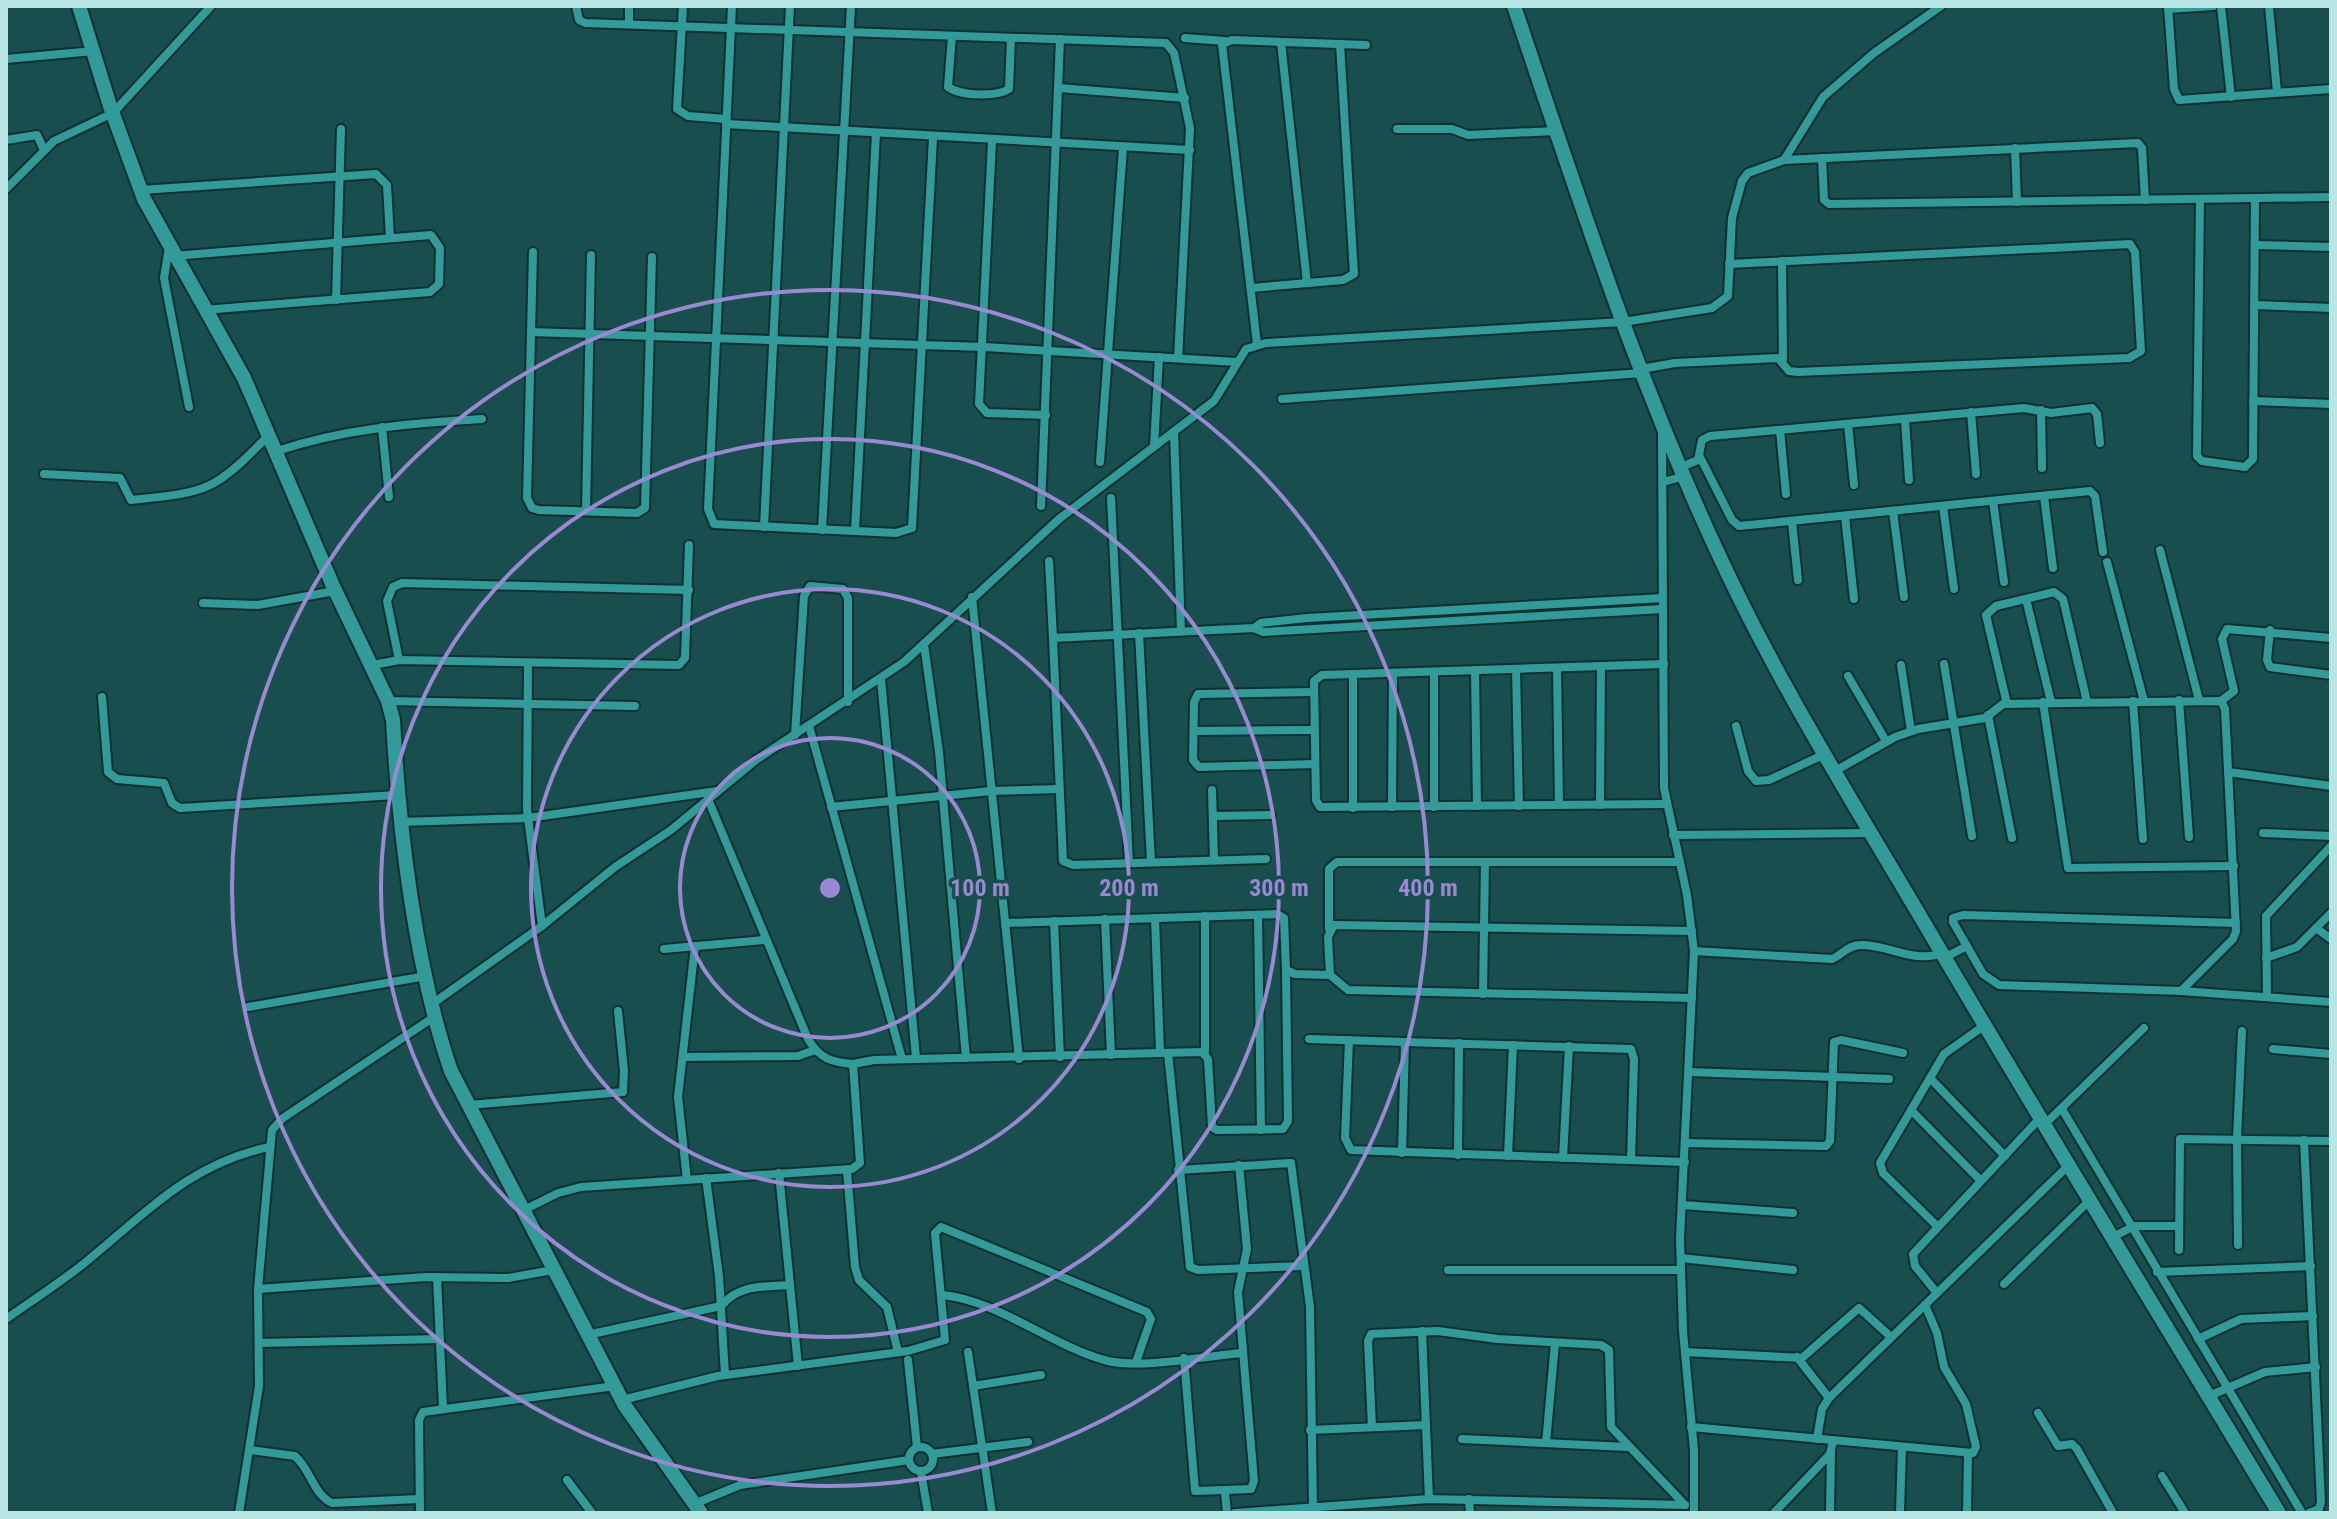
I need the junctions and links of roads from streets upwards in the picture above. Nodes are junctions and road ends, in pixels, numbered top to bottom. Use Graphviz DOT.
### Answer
graph roads {
  1 [pos="79,6"];
  2 [pos="211,6"];
  3 [pos="576,6"];
  4 [pos="629,6"];
  5 [pos="683,6"];
  6 [pos="732,6"];
  7 [pos="790,6"];
  8 [pos="851,6"];
  9 [pos="1514,6"];
  10 [pos="1941,6"];
  11 [pos="2213,6"];
  12 [pos="2221,6"];
  13 [pos="2269,6"];
  14 [pos="2168,8"];
  15 [pos="629,24"];
  16 [pos="682,26"];
  17 [pos="731,27"];
  18 [pos="789,31"];
  19 [pos="851,34"];
  20 [pos="952,36"];
  21 [pos="1011,38"];
  22 [pos="1185,38"];
  23 [pos="1060,39"];
  24 [pos="1225,41"];
  25 [pos="1281,42"];
  26 [pos="1340,44"];
  27 [pos="1366,45"];
  28 [pos="94,51"];
  29 [pos="6,59"];
  30 [pos="1059,88"];
  31 [pos="2331,89"];
  32 [pos="2277,92"];
  33 [pos="2231,97"];
  34 [pos="1185,98"];
  35 [pos="113,113"];
  36 [pos="726,122"];
  37 [pos="785,128"];
  38 [pos="341,129"];
  39 [pos="1397,129"];
  40 [pos="844,131"];
  41 [pos="1556,131"];
  42 [pos="876,133"];
  43 [pos="933,138"];
  44 [pos="6,140"];
  45 [pos="992,141"];
  46 [pos="1058,144"];
  47 [pos="1123,148"];
  48 [pos="2015,148"];
  49 [pos="44,150"];
  50 [pos="1190,150"];
  51 [pos="1822,158"];
  52 [pos="1784,160"];
  53 [pos="339,175"];
  54 [pos="6,189"];
  55 [pos="141,190"];
  56 [pos="2331,197"];
  57 [pos="2200,199"];
  58 [pos="2255,199"];
  59 [pos="2145,200"];
  60 [pos="2017,202"];
  61 [pos="390,238"];
  62 [pos="337,243"];
  63 [pos="2255,245"];
  64 [pos="2331,247"];
  65 [pos="171,252"];
  66 [pos="533,252"];
  67 [pos="591,255"];
  68 [pos="652,257"];
  69 [pos="1782,261"];
  70 [pos="1729,264"];
  71 [pos="1307,283"];
  72 [pos="1251,288"];
  73 [pos="336,300"];
  74 [pos="2254,305"];
  75 [pos="2331,308"];
  76 [pos="204,310"];
  77 [pos="1627,322"];
  78 [pos="531,332"];
  79 [pos="588,334"];
  80 [pos="649,336"];
  81 [pos="716,338"];
  82 [pos="774,340"];
  83 [pos="832,342"];
  84 [pos="864,343"];
  85 [pos="1257,344"];
  86 [pos="922,345"];
  87 [pos="984,347"];
  88 [pos="1049,350"];
  89 [pos="1109,354"];
  90 [pos="1159,357"];
  91 [pos="1178,358"];
  92 [pos="1783,359"];
  93 [pos="1237,362"];
  94 [pos="1648,368"];
  95 [pos="1282,399"];
  96 [pos="2253,401"];
  97 [pos="2331,404"];
  98 [pos="189,407"];
  99 [pos="2041,410"];
  100 [pos="1971,412"];
  101 [pos="1046,415"];
  102 [pos="482,419"];
  103 [pos="1905,420"];
  104 [pos="1662,421"];
  105 [pos="1848,424"];
  106 [pos="382,427"];
  107 [pos="1780,430"];
  108 [pos="1174,432"];
  109 [pos="270,435"];
  110 [pos="2100,443"];
  111 [pos="1154,446"];
  112 [pos="277,451"];
  113 [pos="1100,462"];
  114 [pos="1690,465"];
  115 [pos="2042,468"];
  116 [pos="44,474"];
  117 [pos="1976,474"];
  118 [pos="1909,480"];
  119 [pos="1663,482"];
  120 [pos="1854,485"];
  121 [pos="1786,494"];
  122 [pos="2044,496"];
  123 [pos="389,497"];
  124 [pos="1111,498"];
  125 [pos="1993,501"];
  126 [pos="1041,506"];
  127 [pos="1943,506"];
  128 [pos="586,511"];
  129 [pos="1893,511"];
  130 [pos="1845,516"];
  131 [pos="1792,522"];
  132 [pos="764,527"];
  133 [pos="822,530"];
  134 [pos="855,531"];
  135 [pos="689,545"];
  136 [pos="2160,550"];
  137 [pos="2103,552"];
  138 [pos="1049,561"];
  139 [pos="2107,562"];
  140 [pos="2053,568"];
  141 [pos="1798,580"];
  142 [pos="2004,582"];
  143 [pos="1954,589"];
  144 [pos="689,590"];
  145 [pos="335,591"];
  146 [pos="972,597"];
  147 [pos="1904,597"];
  148 [pos="1663,598"];
  149 [pos="1854,599"];
  150 [pos="2026,599"];
  151 [pos="203,603"];
  152 [pos="1562,603"];
  153 [pos="1498,607"];
  154 [pos="1663,609"];
  155 [pos="1434,612"];
  156 [pos="1563,615"];
  157 [pos="1498,618"];
  158 [pos="1369,620"];
  159 [pos="1433,622"];
  160 [pos="2270,630"];
  161 [pos="1181,631"];
  162 [pos="1139,633"];
  163 [pos="1118,634"];
  164 [pos="1053,638"];
  165 [pos="2331,638"];
  166 [pos="924,644"];
  167 [pos="399,660"];
  168 [pos="528,663"];
  169 [pos="1664,664"];
  170 [pos="1944,664"];
  171 [pos="373,665"];
  172 [pos="1901,665"];
  173 [pos="1601,666"];
  174 [pos="1557,668"];
  175 [pos="1516,669"];
  176 [pos="1475,670"];
  177 [pos="1434,672"];
  178 [pos="1393,673"];
  179 [pos="1353,674"];
  180 [pos="2331,675"];
  181 [pos="1848,676"];
  182 [pos="881,679"];
  183 [pos="1314,692"];
  184 [pos="102,697"];
  185 [pos="2179,700"];
  186 [pos="2199,700"];
  187 [pos="388,701"];
  188 [pos="2133,701"];
  189 [pos="2144,701"];
  190 [pos="2221,701"];
  191 [pos="848,702"];
  192 [pos="2047,702"];
  193 [pos="2087,702"];
  194 [pos="528,704"];
  195 [pos="2007,704"];
  196 [pos="635,706"];
  197 [pos="1988,715"];
  198 [pos="1951,723"];
  199 [pos="809,726"];
  200 [pos="1736,726"];
  201 [pos="1314,730"];
  202 [pos="1194,731"];
  203 [pos="1911,731"];
  204 [pos="795,735"];
  205 [pos="1886,741"];
  206 [pos="1825,754"];
  207 [pos="1315,764"];
  208 [pos="1837,770"];
  209 [pos="2228,772"];
  210 [pos="2331,786"];
  211 [pos="1059,789"];
  212 [pos="1212,790"];
  213 [pos="718,791"];
  214 [pos="991,791"];
  215 [pos="397,795"];
  216 [pos="942,796"];
  217 [pos="708,799"];
  218 [pos="891,801"];
  219 [pos="1666,804"];
  220 [pos="1559,805"];
  221 [pos="1600,805"];
  222 [pos="1477,806"];
  223 [pos="1519,806"];
  224 [pos="831,807"];
  225 [pos="1392,807"];
  226 [pos="1434,807"];
  227 [pos="1353,808"];
  228 [pos="1271,815"];
  229 [pos="1213,816"];
  230 [pos="528,818"];
  231 [pos="401,822"];
  232 [pos="1871,833"];
  233 [pos="2263,833"];
  234 [pos="1673,835"];
  235 [pos="1972,836"];
  236 [pos="2331,836"];
  237 [pos="2189,837"];
  238 [pos="2012,838"];
  239 [pos="2143,839"];
  240 [pos="2331,846"];
  241 [pos="1266,859"];
  242 [pos="1214,860"];
  243 [pos="1151,862"];
  244 [pos="1485,862"];
  245 [pos="1680,862"];
  246 [pos="1129,863"];
  247 [pos="2234,866"];
  248 [pos="2331,913"];
  249 [pos="1258,915"];
  250 [pos="1205,916"];
  251 [pos="1155,918"];
  252 [pos="1105,919"];
  253 [pos="1054,921"];
  254 [pos="1005,923"];
  255 [pos="2236,923"];
  256 [pos="542,926"];
  257 [pos="1484,927"];
  258 [pos="2316,928"];
  259 [pos="1329,929"];
  260 [pos="1692,931"];
  261 [pos="2331,939"];
  262 [pos="765,940"];
  263 [pos="695,946"];
  264 [pos="1964,948"];
  265 [pos="664,949"];
  266 [pos="1694,951"];
  267 [pos="1945,955"];
  268 [pos="2266,958"];
  269 [pos="1286,970"];
  270 [pos="1330,975"];
  271 [pos="427,976"];
  272 [pos="2181,991"];
  273 [pos="1483,994"];
  274 [pos="2267,997"];
  275 [pos="1692,998"];
  276 [pos="2331,1002"];
  277 [pos="248,1007"];
  278 [pos="433,1010"];
  279 [pos="618,1011"];
  280 [pos="1985,1025"];
  281 [pos="2144,1028"];
  282 [pos="2242,1031"];
  283 [pos="1309,1039"];
  284 [pos="1349,1040"];
  285 [pos="1405,1042"];
  286 [pos="1459,1043"];
  287 [pos="1513,1045"];
  288 [pos="1569,1046"];
  289 [pos="2273,1049"];
  290 [pos="815,1050"];
  291 [pos="1164,1053"];
  292 [pos="1903,1053"];
  293 [pos="1205,1054"];
  294 [pos="2331,1054"];
  295 [pos="1111,1055"];
  296 [pos="683,1057"];
  297 [pos="1060,1057"];
  298 [pos="916,1058"];
  299 [pos="966,1058"];
  300 [pos="902,1059"];
  301 [pos="1019,1059"];
  302 [pos="853,1064"];
  303 [pos="1689,1072"];
  304 [pos="1831,1077"];
  305 [pos="1930,1078"];
  306 [pos="1889,1079"];
  307 [pos="469,1105"];
  308 [pos="1911,1110"];
  309 [pos="2050,1117"];
  310 [pos="1261,1130"];
  311 [pos="2237,1138"];
  312 [pos="2304,1140"];
  313 [pos="2331,1141"];
  314 [pos="1686,1143"];
  315 [pos="269,1147"];
  316 [pos="1402,1153"];
  317 [pos="1458,1155"];
  318 [pos="1508,1156"];
  319 [pos="2005,1156"];
  320 [pos="1563,1158"];
  321 [pos="1631,1160"];
  322 [pos="1685,1162"];
  323 [pos="1239,1165"];
  324 [pos="2069,1165"];
  325 [pos="1178,1170"];
  326 [pos="847,1171"];
  327 [pos="779,1173"];
  328 [pos="706,1178"];
  329 [pos="687,1180"];
  330 [pos="1981,1181"];
  331 [pos="2090,1200"];
  332 [pos="1682,1205"];
  333 [pos="524,1210"];
  334 [pos="1793,1213"];
  335 [pos="2179,1226"];
  336 [pos="1938,1227"];
  337 [pos="2121,1232"];
  338 [pos="2238,1245"];
  339 [pos="2179,1250"];
  340 [pos="1681,1258"];
  341 [pos="1302,1266"];
  342 [pos="2311,1266"];
  343 [pos="1245,1269"];
  344 [pos="553,1270"];
  345 [pos="1448,1270"];
  346 [pos="1681,1270"];
  347 [pos="1793,1270"];
  348 [pos="2157,1272"];
  349 [pos="437,1277"];
  350 [pos="2004,1284"];
  351 [pos="790,1285"];
  352 [pos="258,1289"];
  353 [pos="1937,1293"];
  354 [pos="942,1295"];
  355 [pos="1925,1305"];
  356 [pos="721,1306"];
  357 [pos="2313,1316"];
  358 [pos="6,1319"];
  359 [pos="1422,1331"];
  360 [pos="587,1335"];
  361 [pos="1891,1337"];
  362 [pos="440,1339"];
  363 [pos="2198,1339"];
  364 [pos="259,1343"];
  365 [pos="1555,1343"];
  366 [pos="898,1352"];
  367 [pos="968,1352"];
  368 [pos="1685,1352"];
  369 [pos="1243,1353"];
  370 [pos="1797,1357"];
  371 [pos="1184,1358"];
  372 [pos="908,1360"];
  373 [pos="1136,1362"];
  374 [pos="798,1366"];
  375 [pos="2316,1367"];
  376 [pos="725,1375"];
  377 [pos="1041,1375"];
  378 [pos="973,1386"];
  379 [pos="2218,1391"];
  380 [pos="618,1393"];
  381 [pos="1829,1398"];
  382 [pos="443,1408"];
  383 [pos="2038,1413"];
  384 [pos="1426,1425"];
  385 [pos="1372,1427"];
  386 [pos="1691,1427"];
  387 [pos="1310,1430"];
  388 [pos="1462,1439"];
  389 [pos="1817,1439"];
  390 [pos="1833,1441"];
  391 [pos="1028,1442"];
  392 [pos="1546,1443"];
  393 [pos="917,1447"];
  394 [pos="982,1447"];
  395 [pos="1628,1447"];
  396 [pos="1902,1447"];
  397 [pos="250,1450"];
  398 [pos="1831,1451"];
  399 [pos="1968,1453"];
  400 [pos="932,1454"];
  401 [pos="909,1460"];
  402 [pos="921,1472"];
  403 [pos="2162,1476"];
  404 [pos="567,1480"];
  405 [pos="1239,1491"];
  406 [pos="1225,1492"];
  407 [pos="419,1499"];
  408 [pos="1429,1499"];
  409 [pos="1469,1499"];
  410 [pos="1397,1502"];
  411 [pos="1538,1502"];
  412 [pos="1654,1505"];
  413 [pos="1313,1507"];
  414 [pos="364,1508"];
  415 [pos="698,1508"];
  416 [pos="1691,1508"];
  417 [pos="1328,1510"];
  418 [pos="1237,1512"];
  419 [pos="1259,1512"];
  420 [pos="239,1513"];
  421 [pos="420,1513"];
  422 [pos="592,1513"];
  423 [pos="928,1513"];
  424 [pos="992,1513"];
  425 [pos="1227,1513"];
  426 [pos="1398,1513"];
  427 [pos="1470,1513"];
  428 [pos="1539,1513"];
  429 [pos="1646,1513"];
  430 [pos="1774,1513"];
  431 [pos="1830,1513"];
  432 [pos="1900,1513"];
  433 [pos="1967,1513"];
  434 [pos="2113,1513"];
  435 [pos="2185,1513"];
  436 [pos="2279,1513"];
  437 [pos="2302,1513"];
  438 [pos="2309,1513"];
  1 -- 28 [label="street"];
  2 -- 35 [label="street"];
  3 -- 15 [label="street"];
  4 -- 15 [label="street"];
  5 -- 16 [label="street"];
  6 -- 17 [label="street"];
  7 -- 18 [label="street"];
  8 -- 19 [label="street"];
  9 -- 41 [label="street"];
  10 -- 52 [label="street"];
  11 -- 14 [label="street"];
  12 -- 33 [label="street"];
  13 -- 32 [label="street"];
  14 -- 33 [label="street"];
  15 -- 16 [label="street"];
  16 -- 17 [label="street"];
  16 -- 36 [label="street"];
  17 -- 18 [label="street"];
  17 -- 36 [label="street"];
  18 -- 19 [label="street"];
  18 -- 37 [label="street"];
  19 -- 20 [label="street"];
  19 -- 40 [label="street"];
  20 -- 21 [label="street"];
  20 -- 21 [label="street"];
  21 -- 23 [label="street"];
  22 -- 24 [label="street"];
  23 -- 30 [label="street"];
  23 -- 34 [label="street"];
  24 -- 25 [label="street"];
  24 -- 72 [label="street"];
  25 -- 26 [label="street"];
  25 -- 71 [label="street"];
  26 -- 27 [label="street"];
  26 -- 71 [label="street"];
  28 -- 29 [label="street"];
  28 -- 35 [label="street"];
  30 -- 34 [label="street"];
  30 -- 46 [label="street"];
  31 -- 32 [label="street"];
  32 -- 33 [label="street"];
  34 -- 50 [label="street"];
  35 -- 49 [label="street"];
  35 -- 55 [label="street"];
  36 -- 37 [label="street"];
  36 -- 81 [label="street"];
  37 -- 40 [label="street"];
  37 -- 82 [label="street"];
  38 -- 53 [label="street"];
  39 -- 41 [label="street"];
  40 -- 42 [label="street"];
  40 -- 83 [label="street"];
  41 -- 77 [label="street"];
  42 -- 43 [label="street"];
  42 -- 84 [label="street"];
  43 -- 45 [label="street"];
  43 -- 86 [label="street"];
  44 -- 49 [label="street"];
  45 -- 46 [label="street"];
  45 -- 87 [label="street"];
  46 -- 47 [label="street"];
  46 -- 88 [label="street"];
  47 -- 50 [label="street"];
  47 -- 89 [label="street"];
  48 -- 51 [label="street"];
  48 -- 59 [label="street"];
  48 -- 60 [label="street"];
  49 -- 54 [label="street"];
  50 -- 91 [label="street"];
  51 -- 52 [label="street"];
  51 -- 60 [label="street"];
  52 -- 70 [label="street"];
  53 -- 55 [label="street"];
  53 -- 61 [label="street"];
  53 -- 62 [label="street"];
  55 -- 65 [label="street"];
  56 -- 58 [label="street"];
  57 -- 58 [label="street"];
  57 -- 59 [label="street"];
  57 -- 96 [label="street"];
  58 -- 63 [label="street"];
  59 -- 60 [label="street"];
  61 -- 62 [label="street"];
  61 -- 73 [label="street"];
  62 -- 65 [label="street"];
  62 -- 73 [label="street"];
  63 -- 64 [label="street"];
  63 -- 74 [label="street"];
  65 -- 76 [label="street"];
  65 -- 98 [label="street"];
  66 -- 78 [label="street"];
  67 -- 79 [label="street"];
  68 -- 80 [label="street"];
  69 -- 70 [label="street"];
  69 -- 92 [label="street"];
  69 -- 92 [label="street"];
  70 -- 77 [label="street"];
  71 -- 72 [label="street"];
  72 -- 85 [label="street"];
  73 -- 76 [label="street"];
  74 -- 75 [label="street"];
  74 -- 96 [label="street"];
  76 -- 109 [label="street"];
  77 -- 85 [label="street"];
  77 -- 94 [label="street"];
  78 -- 79 [label="street"];
  78 -- 128 [label="street"];
  79 -- 80 [label="street"];
  79 -- 128 [label="street"];
  80 -- 81 [label="street"];
  80 -- 128 [label="street"];
  81 -- 82 [label="street"];
  81 -- 132 [label="street"];
  82 -- 83 [label="street"];
  82 -- 132 [label="street"];
  83 -- 84 [label="street"];
  83 -- 133 [label="street"];
  84 -- 86 [label="street"];
  84 -- 134 [label="street"];
  85 -- 93 [label="street"];
  86 -- 87 [label="street"];
  86 -- 134 [label="street"];
  87 -- 88 [label="street"];
  87 -- 101 [label="street"];
  88 -- 89 [label="street"];
  88 -- 101 [label="street"];
  89 -- 90 [label="street"];
  89 -- 113 [label="street"];
  90 -- 91 [label="street"];
  90 -- 111 [label="street"];
  91 -- 93 [label="street"];
  92 -- 94 [label="street"];
  93 -- 108 [label="street"];
  94 -- 95 [label="street"];
  94 -- 104 [label="street"];
  96 -- 97 [label="street"];
  99 -- 100 [label="street"];
  99 -- 110 [label="street"];
  99 -- 115 [label="street"];
  100 -- 103 [label="street"];
  100 -- 117 [label="street"];
  101 -- 126 [label="street"];
  102 -- 106 [label="street"];
  103 -- 105 [label="street"];
  103 -- 118 [label="street"];
  104 -- 114 [label="street"];
  104 -- 119 [label="street"];
  105 -- 107 [label="street"];
  105 -- 120 [label="street"];
  106 -- 112 [label="street"];
  106 -- 123 [label="street"];
  107 -- 114 [label="street"];
  107 -- 121 [label="street"];
  108 -- 111 [label="street"];
  108 -- 161 [label="street"];
  109 -- 112 [label="street"];
  109 -- 116 [label="street"];
  111 -- 146 [label="street"];
  112 -- 145 [label="street"];
  114 -- 119 [label="street"];
  114 -- 131 [label="street"];
  114 -- 206 [label="street"];
  119 -- 148 [label="street"];
  122 -- 125 [label="street"];
  122 -- 137 [label="street"];
  122 -- 140 [label="street"];
  124 -- 163 [label="street"];
  125 -- 127 [label="street"];
  125 -- 142 [label="street"];
  127 -- 129 [label="street"];
  127 -- 143 [label="street"];
  129 -- 130 [label="street"];
  129 -- 147 [label="street"];
  130 -- 131 [label="street"];
  130 -- 149 [label="street"];
  131 -- 141 [label="street"];
  132 -- 133 [label="street"];
  133 -- 134 [label="street"];
  135 -- 144 [label="street"];
  136 -- 186 [label="street"];
  138 -- 164 [label="street"];
  139 -- 189 [label="street"];
  144 -- 167 [label="street"];
  144 -- 168 [label="street"];
  145 -- 151 [label="street"];
  145 -- 171 [label="street"];
  146 -- 166 [label="street"];
  146 -- 214 [label="street"];
  148 -- 152 [label="street"];
  148 -- 154 [label="street"];
  150 -- 192 [label="street"];
  150 -- 193 [label="street"];
  150 -- 195 [label="street"];
  152 -- 153 [label="street"];
  152 -- 156 [label="street"];
  153 -- 155 [label="street"];
  153 -- 157 [label="street"];
  154 -- 156 [label="street"];
  154 -- 169 [label="street"];
  155 -- 158 [label="street"];
  155 -- 159 [label="street"];
  156 -- 157 [label="street"];
  157 -- 159 [label="street"];
  158 -- 159 [label="street"];
  158 -- 161 [label="street"];
  160 -- 165 [label="street"];
  160 -- 180 [label="street"];
  160 -- 190 [label="street"];
  161 -- 162 [label="street"];
  162 -- 163 [label="street"];
  162 -- 243 [label="street"];
  163 -- 164 [label="street"];
  163 -- 246 [label="street"];
  164 -- 211 [label="street"];
  166 -- 182 [label="street"];
  166 -- 216 [label="street"];
  167 -- 168 [label="street"];
  167 -- 171 [label="street"];
  168 -- 194 [label="street"];
  169 -- 173 [label="street"];
  169 -- 219 [label="street"];
  170 -- 198 [label="street"];
  171 -- 187 [label="street"];
  172 -- 203 [label="street"];
  173 -- 174 [label="street"];
  173 -- 221 [label="street"];
  174 -- 175 [label="street"];
  174 -- 220 [label="street"];
  175 -- 176 [label="street"];
  175 -- 223 [label="street"];
  176 -- 177 [label="street"];
  176 -- 222 [label="street"];
  177 -- 178 [label="street"];
  177 -- 226 [label="street"];
  178 -- 179 [label="street"];
  178 -- 225 [label="street"];
  179 -- 183 [label="street"];
  179 -- 227 [label="street"];
  181 -- 205 [label="street"];
  182 -- 191 [label="street"];
  182 -- 218 [label="street"];
  183 -- 201 [label="street"];
  183 -- 202 [label="street"];
  184 -- 215 [label="street"];
  185 -- 186 [label="street"];
  185 -- 189 [label="street"];
  185 -- 237 [label="street"];
  186 -- 190 [label="street"];
  187 -- 194 [label="street"];
  187 -- 215 [label="street"];
  188 -- 189 [label="street"];
  188 -- 193 [label="street"];
  188 -- 239 [label="street"];
  190 -- 209 [label="street"];
  191 -- 199 [label="street"];
  191 -- 204 [label="street"];
  192 -- 193 [label="street"];
  192 -- 195 [label="street"];
  192 -- 247 [label="street"];
  194 -- 196 [label="street"];
  194 -- 230 [label="street"];
  195 -- 197 [label="street"];
  197 -- 198 [label="street"];
  197 -- 238 [label="street"];
  198 -- 203 [label="street"];
  198 -- 235 [label="street"];
  199 -- 204 [label="street"];
  199 -- 224 [label="street"];
  200 -- 206 [label="street"];
  201 -- 202 [label="street"];
  201 -- 207 [label="street"];
  202 -- 207 [label="street"];
  203 -- 205 [label="street"];
  204 -- 213 [label="street"];
  205 -- 208 [label="street"];
  206 -- 208 [label="street"];
  207 -- 227 [label="street"];
  208 -- 232 [label="street"];
  209 -- 210 [label="street"];
  209 -- 247 [label="street"];
  211 -- 214 [label="street"];
  211 -- 246 [label="street"];
  212 -- 229 [label="street"];
  213 -- 217 [label="street"];
  213 -- 230 [label="street"];
  214 -- 216 [label="street"];
  214 -- 254 [label="street"];
  215 -- 231 [label="street"];
  216 -- 218 [label="street"];
  216 -- 299 [label="street"];
  217 -- 256 [label="street"];
  217 -- 262 [label="street"];
  218 -- 224 [label="street"];
  218 -- 298 [label="street"];
  219 -- 221 [label="street"];
  219 -- 234 [label="street"];
  220 -- 221 [label="street"];
  220 -- 223 [label="street"];
  222 -- 223 [label="street"];
  222 -- 226 [label="street"];
  224 -- 300 [label="street"];
  225 -- 226 [label="street"];
  225 -- 227 [label="street"];
  228 -- 229 [label="street"];
  229 -- 242 [label="street"];
  230 -- 231 [label="street"];
  230 -- 256 [label="street"];
  231 -- 271 [label="street"];
  232 -- 234 [label="street"];
  232 -- 267 [label="street"];
  233 -- 236 [label="street"];
  234 -- 245 [label="street"];
  240 -- 268 [label="street"];
  241 -- 242 [label="street"];
  242 -- 243 [label="street"];
  243 -- 246 [label="street"];
  244 -- 245 [label="street"];
  244 -- 257 [label="street"];
  244 -- 259 [label="street"];
  245 -- 260 [label="street"];
  247 -- 255 [label="street"];
  248 -- 258 [label="street"];
  249 -- 250 [label="street"];
  249 -- 269 [label="street"];
  249 -- 310 [label="street"];
  250 -- 251 [label="street"];
  250 -- 293 [label="street"];
  251 -- 252 [label="street"];
  251 -- 291 [label="street"];
  252 -- 253 [label="street"];
  252 -- 295 [label="street"];
  253 -- 254 [label="street"];
  253 -- 297 [label="street"];
  254 -- 301 [label="street"];
  255 -- 264 [label="street"];
  255 -- 272 [label="street"];
  256 -- 278 [label="street"];
  257 -- 259 [label="street"];
  257 -- 260 [label="street"];
  257 -- 273 [label="street"];
  258 -- 261 [label="street"];
  258 -- 268 [label="street"];
  259 -- 270 [label="street"];
  260 -- 266 [label="street"];
  262 -- 263 [label="street"];
  262 -- 290 [label="street"];
  263 -- 265 [label="street"];
  263 -- 296 [label="street"];
  264 -- 267 [label="street"];
  264 -- 272 [label="street"];
  266 -- 267 [label="street"];
  266 -- 275 [label="street"];
  267 -- 280 [label="street"];
  268 -- 274 [label="street"];
  269 -- 270 [label="street"];
  269 -- 310 [label="street"];
  270 -- 273 [label="street"];
  271 -- 277 [label="street"];
  271 -- 278 [label="street"];
  272 -- 274 [label="street"];
  273 -- 275 [label="street"];
  274 -- 276 [label="street"];
  275 -- 303 [label="street"];
  278 -- 307 [label="street"];
  278 -- 315 [label="street"];
  279 -- 307 [label="street"];
  280 -- 305 [label="street"];
  280 -- 309 [label="street"];
  281 -- 309 [label="street"];
  282 -- 311 [label="street"];
  283 -- 284 [label="street"];
  284 -- 285 [label="street"];
  284 -- 316 [label="street"];
  285 -- 286 [label="street"];
  285 -- 316 [label="street"];
  286 -- 287 [label="street"];
  286 -- 317 [label="street"];
  287 -- 288 [label="street"];
  287 -- 318 [label="street"];
  288 -- 320 [label="street"];
  288 -- 321 [label="street"];
  289 -- 294 [label="street"];
  290 -- 296 [label="street"];
  290 -- 302 [label="street"];
  291 -- 293 [label="street"];
  291 -- 295 [label="street"];
  291 -- 325 [label="street"];
  292 -- 304 [label="street"];
  293 -- 310 [label="street"];
  295 -- 297 [label="street"];
  296 -- 329 [label="street"];
  297 -- 301 [label="street"];
  298 -- 299 [label="street"];
  298 -- 300 [label="street"];
  299 -- 301 [label="street"];
  300 -- 302 [label="street"];
  302 -- 326 [label="street"];
  303 -- 304 [label="street"];
  303 -- 314 [label="street"];
  304 -- 306 [label="street"];
  304 -- 314 [label="street"];
  305 -- 308 [label="street"];
  305 -- 319 [label="street"];
  307 -- 333 [label="street"];
  308 -- 330 [label="street"];
  308 -- 336 [label="street"];
  309 -- 319 [label="street"];
  309 -- 324 [label="street"];
  309 -- 337 [label="street"];
  311 -- 312 [label="street"];
  311 -- 335 [label="street"];
  311 -- 338 [label="street"];
  312 -- 313 [label="street"];
  312 -- 342 [label="street"];
  314 -- 322 [label="street"];
  315 -- 352 [label="street"];
  315 -- 358 [label="street"];
  316 -- 317 [label="street"];
  317 -- 318 [label="street"];
  318 -- 320 [label="street"];
  319 -- 330 [label="street"];
  320 -- 321 [label="street"];
  321 -- 322 [label="street"];
  322 -- 332 [label="street"];
  323 -- 325 [label="street"];
  323 -- 341 [label="street"];
  323 -- 343 [label="street"];
  324 -- 331 [label="street"];
  324 -- 353 [label="street"];
  325 -- 343 [label="street"];
  326 -- 327 [label="street"];
  326 -- 366 [label="street"];
  327 -- 328 [label="street"];
  327 -- 351 [label="street"];
  328 -- 329 [label="street"];
  328 -- 356 [label="street"];
  329 -- 333 [label="street"];
  330 -- 336 [label="street"];
  331 -- 337 [label="street"];
  331 -- 350 [label="street"];
  332 -- 334 [label="street"];
  332 -- 340 [label="street"];
  333 -- 344 [label="street"];
  335 -- 337 [label="street"];
  335 -- 339 [label="street"];
  336 -- 353 [label="street"];
  337 -- 348 [label="street"];
  337 -- 379 [label="street"];
  340 -- 346 [label="street"];
  340 -- 347 [label="street"];
  341 -- 343 [label="street"];
  341 -- 387 [label="street"];
  342 -- 348 [label="street"];
  342 -- 357 [label="street"];
  343 -- 369 [label="street"];
  344 -- 349 [label="street"];
  344 -- 360 [label="street"];
  345 -- 346 [label="street"];
  346 -- 368 [label="street"];
  348 -- 363 [label="street"];
  349 -- 352 [label="street"];
  349 -- 362 [label="street"];
  351 -- 356 [label="street"];
  351 -- 374 [label="street"];
  352 -- 364 [label="street"];
  353 -- 355 [label="street"];
  354 -- 366 [label="street"];
  354 -- 373 [label="street"];
  354 -- 373 [label="street"];
  355 -- 361 [label="street"];
  355 -- 399 [label="street"];
  356 -- 360 [label="street"];
  356 -- 376 [label="street"];
  357 -- 363 [label="street"];
  357 -- 375 [label="street"];
  359 -- 365 [label="street"];
  359 -- 384 [label="street"];
  359 -- 385 [label="street"];
  360 -- 380 [label="street"];
  361 -- 370 [label="street"];
  361 -- 381 [label="street"];
  362 -- 364 [label="street"];
  362 -- 382 [label="street"];
  363 -- 379 [label="street"];
  364 -- 397 [label="street"];
  365 -- 392 [label="street"];
  365 -- 395 [label="street"];
  366 -- 374 [label="street"];
  367 -- 378 [label="street"];
  368 -- 370 [label="street"];
  368 -- 386 [label="street"];
  369 -- 371 [label="street"];
  369 -- 405 [label="street"];
  370 -- 381 [label="street"];
  371 -- 373 [label="street"];
  371 -- 406 [label="street"];
  372 -- 393 [label="street"];
  374 -- 376 [label="street"];
  375 -- 379 [label="street"];
  375 -- 438 [label="street"];
  376 -- 380 [label="street"];
  377 -- 378 [label="street"];
  378 -- 394 [label="street"];
  379 -- 436 [label="street"];
  379 -- 437 [label="street"];
  380 -- 382 [label="street"];
  380 -- 415 [label="street"];
  381 -- 389 [label="street"];
  382 -- 407 [label="street"];
  383 -- 434 [label="street"];
  384 -- 385 [label="street"];
  384 -- 408 [label="street"];
  385 -- 387 [label="street"];
  386 -- 389 [label="street"];
  386 -- 416 [label="street"];
  387 -- 413 [label="street"];
  388 -- 392 [label="street"];
  389 -- 390 [label="street"];
  390 -- 396 [label="street"];
  390 -- 398 [label="street"];
  391 -- 394 [label="street"];
  392 -- 395 [label="street"];
  393 -- 400 [label="street"];
  393 -- 401 [label="street"];
  394 -- 400 [label="street"];
  394 -- 424 [label="street"];
  395 -- 416 [label="street"];
  396 -- 399 [label="street"];
  396 -- 432 [label="street"];
  397 -- 414 [label="street"];
  397 -- 420 [label="street"];
  398 -- 430 [label="street"];
  398 -- 431 [label="street"];
  399 -- 433 [label="street"];
  400 -- 402 [label="street"];
  401 -- 402 [label="street"];
  401 -- 415 [label="street"];
  402 -- 423 [label="street"];
  403 -- 435 [label="street"];
  404 -- 422 [label="street"];
  405 -- 406 [label="street"];
  405 -- 418 [label="street"];
  406 -- 425 [label="street"];
  407 -- 414 [label="street"];
  407 -- 421 [label="street"];
  408 -- 409 [label="street"];
  408 -- 410 [label="street"];
  409 -- 411 [label="street"];
  409 -- 427 [label="street"];
  410 -- 417 [label="street"];
  410 -- 426 [label="street"];
  411 -- 412 [label="street"];
  411 -- 428 [label="street"];
  412 -- 416 [label="street"];
  412 -- 429 [label="street"];
  413 -- 417 [label="street"];
  413 -- 419 [label="street"];
  418 -- 419 [label="street"];
}
